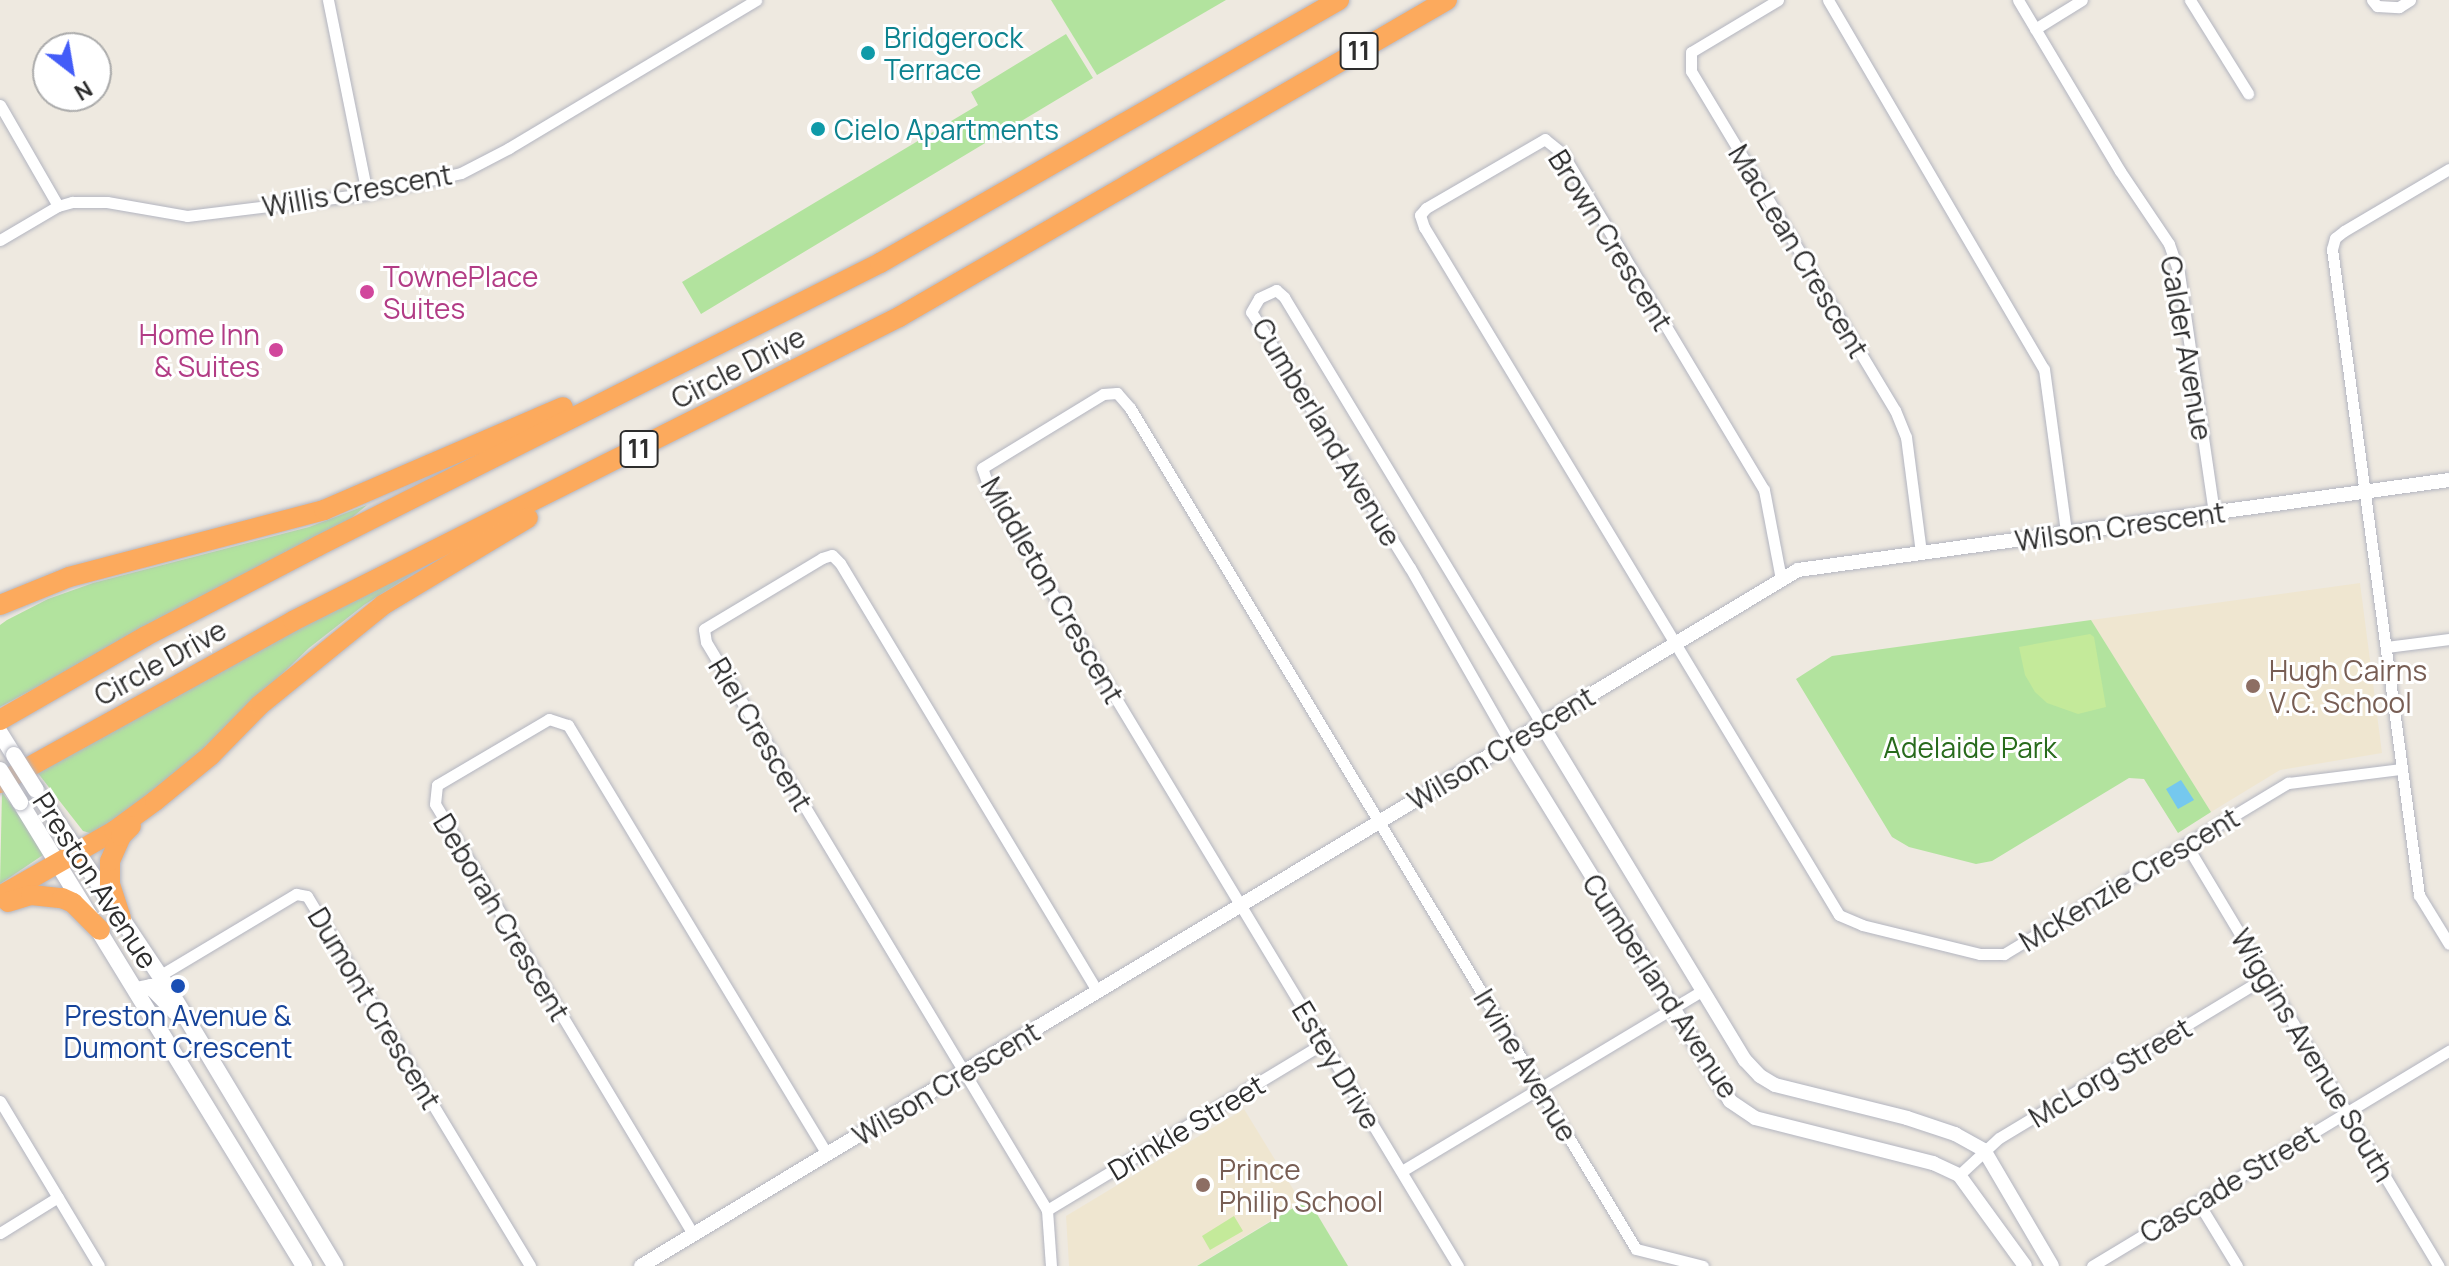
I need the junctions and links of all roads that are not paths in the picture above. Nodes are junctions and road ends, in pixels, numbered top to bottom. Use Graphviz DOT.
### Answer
graph roads {
  1 [pos="328,0"];
  2 [pos="756,0"];
  3 [pos="1339,0"];
  4 [pos="1447,0"];
  5 [pos="1778,0"];
  6 [pos="1828,0"];
  7 [pos="2018,0"];
  8 [pos="2082,0"];
  9 [pos="2190,0"];
  10 [pos="2372,0"];
  11 [pos="2410,0"];
  12 [pos="2035,29"];
  13 [pos="2248,93"];
  14 [pos="0,105"];
  15 [pos="2449,169"];
  16 [pos="367,194"];
  17 [pos="58,206"];
  18 [pos="0,240"];
  19 [pos="765,320"];
  20 [pos="800,366"];
  21 [pos="2449,480"];
  22 [pos="2364,493"];
  23 [pos="2214,513"];
  24 [pos="2066,531"];
  25 [pos="1921,552"];
  26 [pos="1781,579"];
  27 [pos="0,607"];
  28 [pos="2449,639"];
  29 [pos="1674,644"];
  30 [pos="2386,647"];
  31 [pos="0,720"];
  32 [pos="1542,725"];
  33 [pos="0,733"];
  34 [pos="1510,743"];
  35 [pos="2400,769"];
  36 [pos="0,770"];
  37 [pos="0,783"];
  38 [pos="155,801"];
  39 [pos="1379,821"];
  40 [pos="2186,844"];
  41 [pos="67,858"];
  42 [pos="0,896"];
  43 [pos="0,904"];
  44 [pos="1241,905"];
  45 [pos="121,918"];
  46 [pos="100,930"];
  47 [pos="2449,944"];
  48 [pos="159,976"];
  49 [pos="2266,977"];
  50 [pos="136,990"];
  51 [pos="1703,990"];
  52 [pos="1097,991"];
  53 [pos="1671,1010"];
  54 [pos="190,1028"];
  55 [pos="1324,1043"];
  56 [pos="2449,1051"];
  57 [pos="964,1072"];
  58 [pos="1540,1089"];
  59 [pos="0,1101"];
  60 [pos="2347,1112"];
  61 [pos="1984,1150"];
  62 [pos="827,1154"];
  63 [pos="1402,1171"];
  64 [pos="1959,1175"];
  65 [pos="58,1197"];
  66 [pos="2198,1202"];
  67 [pos="1047,1210"];
  68 [pos="0,1233"];
  69 [pos="693,1234"];
  70 [pos="99,1266"];
  71 [pos="304,1266"];
  72 [pos="335,1266"];
  73 [pos="530,1266"];
  74 [pos="641,1266"];
  75 [pos="1051,1266"];
  76 [pos="1458,1266"];
  77 [pos="1703,1266"];
  78 [pos="2025,1266"];
  79 [pos="2052,1266"];
  80 [pos="2092,1266"];
  81 [pos="2237,1266"];
  82 [pos="2439,1266"];
  1 -- 16 [label="street"];
  2 -- 16 [label="street, Willis Crescent"];
  3 -- 19 [label="highway, Circle Drive / 11"];
  4 -- 20 [label="highway, Circle Drive / 11"];
  5 -- 25 [label="street, MacLean Crescent"];
  6 -- 24 [label="street"];
  7 -- 12 [label="street, Calder Avenue"];
  8 -- 12 [label="street"];
  9 -- 13 [label="street"];
  10 -- 11 [label="street"];
  12 -- 23 [label="street, Calder Avenue"];
  14 -- 17 [label="street"];
  15 -- 22 [label="street"];
  16 -- 17 [label="street, Willis Crescent"];
  17 -- 18 [label="street, Willis Crescent"];
  19 -- 27 [label="highway"];
  19 -- 31 [label="highway, Circle Drive / 11"];
  20 -- 37 [label="highway, Circle Drive / 11"];
  20 -- 38 [label="highway"];
  21 -- 22 [label="street, Wilson Crescent"];
  22 -- 23 [label="street, Wilson Crescent"];
  22 -- 30 [label="street"];
  23 -- 24 [label="street, Wilson Crescent"];
  24 -- 25 [label="street, Wilson Crescent"];
  25 -- 26 [label="street, Wilson Crescent"];
  26 -- 29 [label="street, Wilson Crescent"];
  26 -- 29 [label="street, Brown Crescent"];
  28 -- 30 [label="street"];
  29 -- 32 [label="street, Wilson Crescent"];
  29 -- 40 [label="street, McKenzie Crescent"];
  30 -- 35 [label="street"];
  32 -- 34 [label="street, Wilson Crescent"];
  32 -- 34 [label="street, Cumberland Avenue"];
  32 -- 51 [label="street, Cumberland Avenue"];
  33 -- 41 [label="main road, Preston Avenue, bridge"];
  34 -- 39 [label="street, Wilson Crescent"];
  34 -- 53 [label="street, Cumberland Avenue"];
  35 -- 40 [label="street, McKenzie Crescent"];
  35 -- 47 [label="street"];
  36 -- 41 [label="main road, Preston Avenue, bridge"];
  38 -- 41 [label="highway"];
  38 -- 45 [label="highway"];
  39 -- 44 [label="street, Wilson Crescent"];
  39 -- 44 [label="street, Middleton Crescent"];
  39 -- 58 [label="street, Irvine Avenue"];
  40 -- 49 [label="street, Wiggins Avenue South"];
  41 -- 42 [label="highway"];
  41 -- 45 [label="main road, Preston Avenue"];
  41 -- 46 [label="main road, Preston Avenue"];
  43 -- 46 [label="highway"];
  44 -- 52 [label="street, Wilson Crescent"];
  44 -- 55 [label="street, Estey Drive"];
  45 -- 48 [label="main road, Preston Avenue"];
  46 -- 50 [label="main road, Preston Avenue"];
  48 -- 54 [label="main road, Preston Avenue"];
  48 -- 73 [label="street, Dumont Crescent"];
  49 -- 60 [label="street, Wiggins Avenue South"];
  49 -- 61 [label="street, McLorg Street"];
  50 -- 54 [label="main road, Preston Avenue"];
  50 -- 71 [label="main road, Preston Avenue"];
  51 -- 53 [label="street"];
  51 -- 61 [label="street, Cumberland Avenue"];
  52 -- 57 [label="street, Wilson Crescent"];
  52 -- 57 [label="street, Riel Crescent"];
  53 -- 58 [label="street"];
  53 -- 64 [label="street, Cumberland Avenue"];
  54 -- 72 [label="main road, Preston Avenue"];
  55 -- 63 [label="street, Estey Drive"];
  55 -- 67 [label="street, Drinkle Street"];
  56 -- 60 [label="street, Cascade Street"];
  57 -- 62 [label="street, Wilson Crescent"];
  57 -- 67 [label="street"];
  58 -- 63 [label="street"];
  58 -- 77 [label="street, Irvine Avenue"];
  59 -- 65 [label="street"];
  60 -- 66 [label="street, Cascade Street"];
  60 -- 82 [label="street, Wiggins Avenue South"];
  61 -- 64 [label="street, McLorg Street"];
  61 -- 79 [label="street"];
  62 -- 69 [label="street, Wilson Crescent"];
  62 -- 69 [label="street, Deborah Crescent"];
  63 -- 76 [label="street, Estey Drive"];
  64 -- 78 [label="street"];
  65 -- 68 [label="street"];
  65 -- 70 [label="street"];
  66 -- 80 [label="street, Cascade Street"];
  66 -- 81 [label="street"];
  67 -- 75 [label="street"];
  69 -- 74 [label="street, Wilson Crescent"];
}
